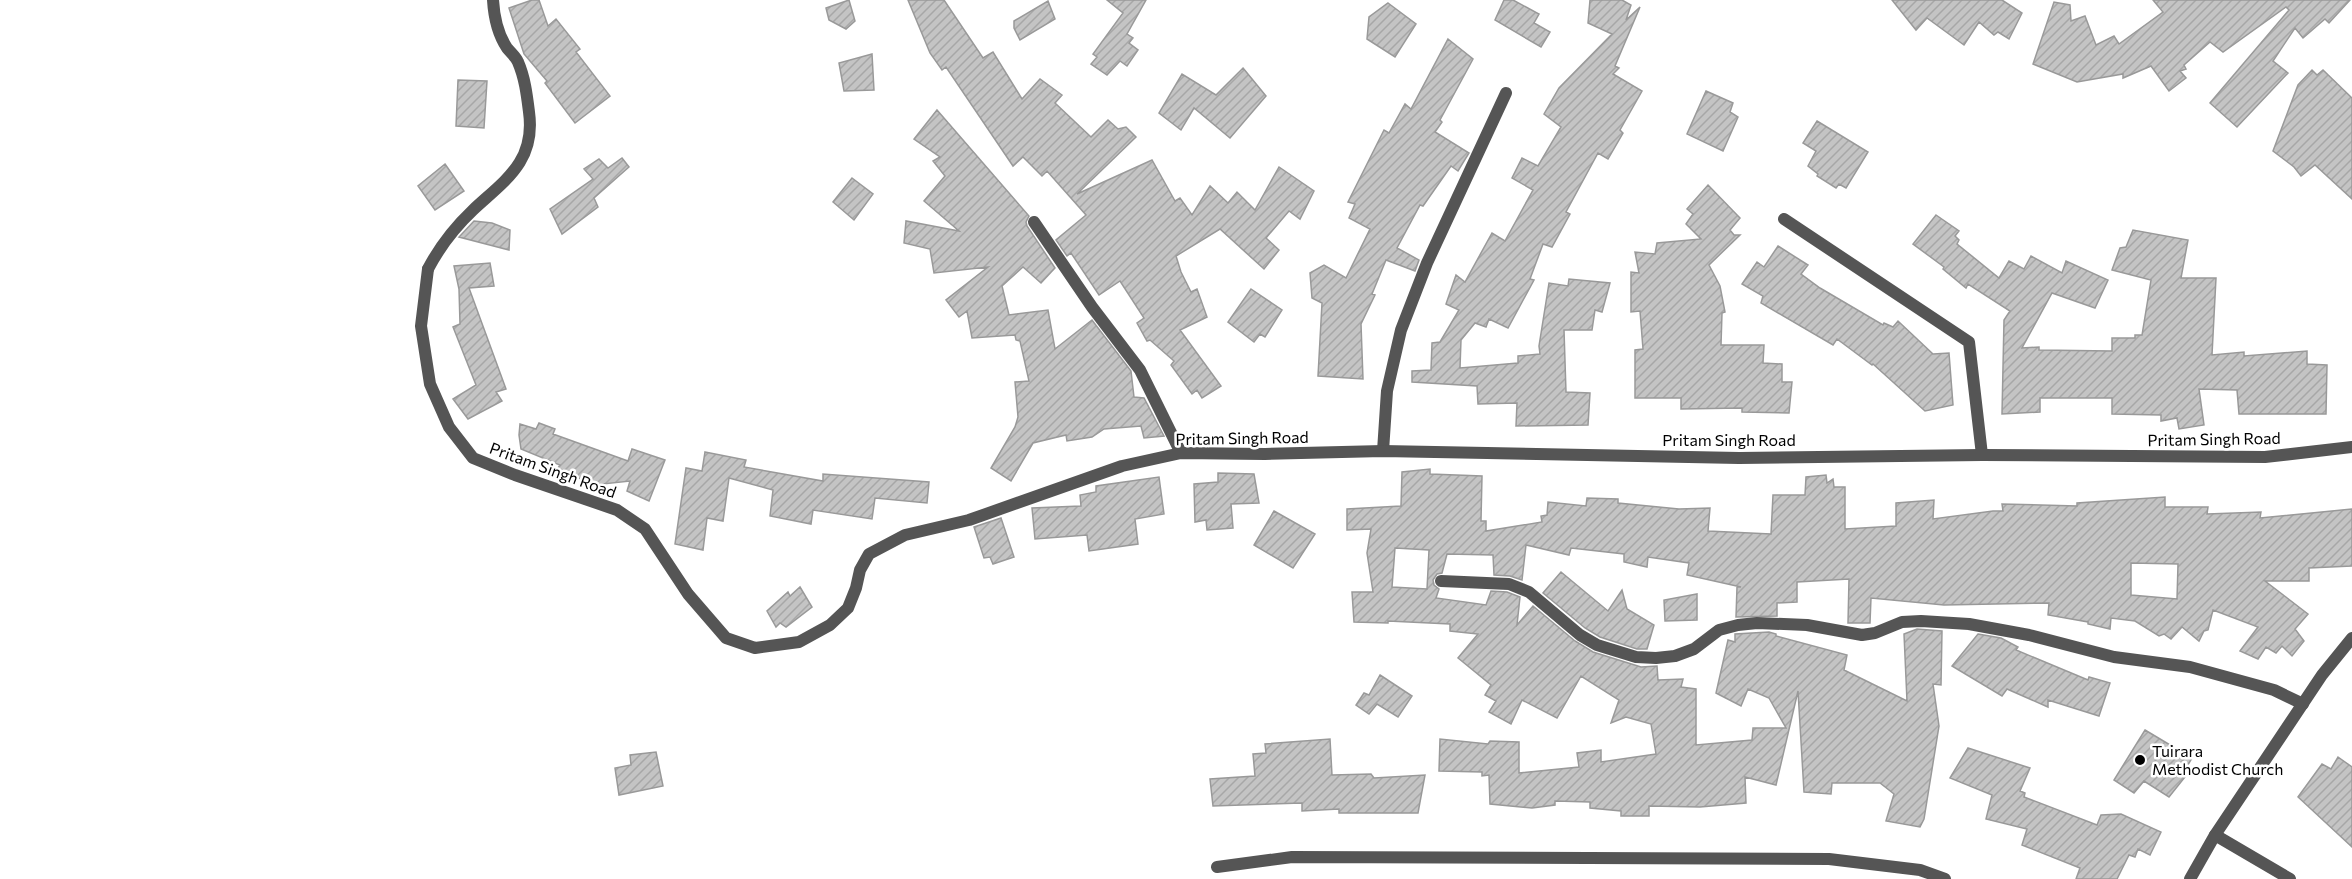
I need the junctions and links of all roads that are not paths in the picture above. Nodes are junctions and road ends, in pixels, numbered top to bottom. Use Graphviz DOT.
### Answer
graph roads {
  1 [pos="493,0"];
  2 [pos="1506,93"];
  3 [pos="1784,219"];
  4 [pos="1034,222"];
  5 [pos="2352,447"];
  6 [pos="1383,451"];
  7 [pos="1181,453"];
  8 [pos="1982,455"];
  9 [pos="1442,581"];
  10 [pos="2352,638"];
  11 [pos="2303,704"];
  12 [pos="2215,835"];
  13 [pos="1217,867"];
  14 [pos="1945,879"];
  15 [pos="2190,879"];
  16 [pos="2290,879"];
  1 -- 7 [label="street, Pritam Singh Road"];
  2 -- 6 [label="street"];
  3 -- 8 [label="street"];
  4 -- 7 [label="street"];
  5 -- 8 [label="street, Pritam Singh Road"];
  6 -- 7 [label="street, Pritam Singh Road"];
  6 -- 8 [label="street, Pritam Singh Road"];
  9 -- 11 [label="street"];
  10 -- 11 [label="street"];
  11 -- 12 [label="street"];
  12 -- 15 [label="street"];
  12 -- 16 [label="street"];
  13 -- 14 [label="street"];
}
